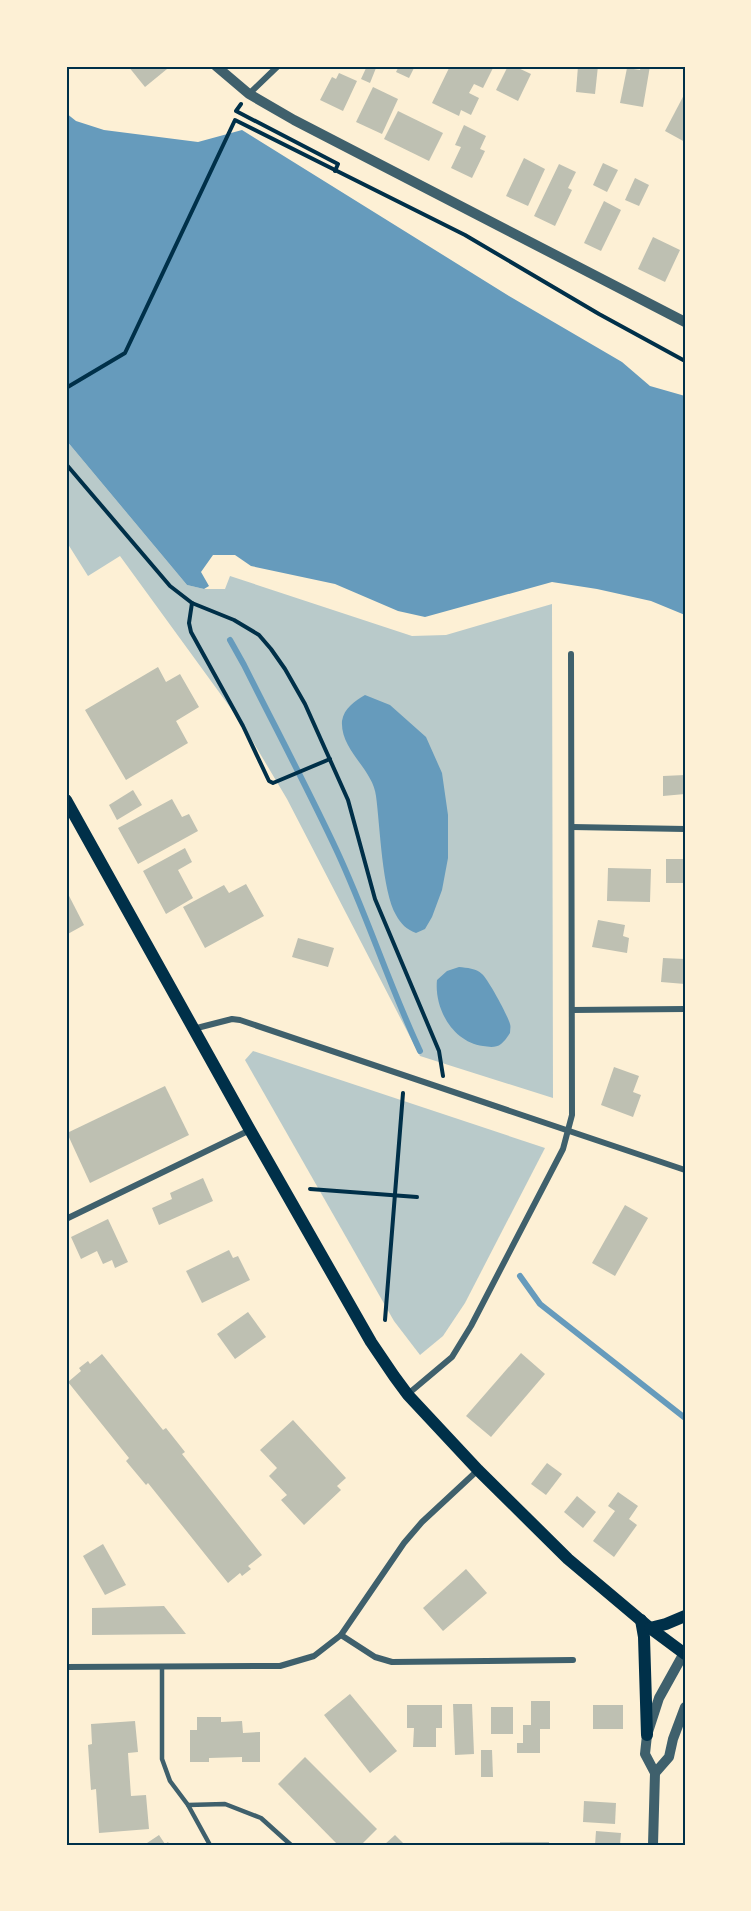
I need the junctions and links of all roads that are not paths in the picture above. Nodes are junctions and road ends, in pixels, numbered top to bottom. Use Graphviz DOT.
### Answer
graph roads {
  1 [pos="216,66"];
  2 [pos="278,66"];
  3 [pos="249,93"];
  4 [pos="685,322"];
  5 [pos="571,654"];
  6 [pos="66,800"];
  7 [pos="572,827"];
  8 [pos="685,829"];
  9 [pos="685,1009"];
  10 [pos="572,1010"];
  11 [pos="193,1029"];
  12 [pos="250,1130"];
  13 [pos="569,1131"];
  14 [pos="685,1170"];
  15 [pos="66,1219"];
  16 [pos="408,1395"];
  17 [pos="478,1470"];
  18 [pos="685,1616"];
  19 [pos="646,1624"];
  20 [pos="341,1635"];
  21 [pos="685,1653"];
  22 [pos="573,1660"];
  23 [pos="162,1667"];
  24 [pos="66,1668"];
  25 [pos="685,1707"];
  26 [pos="647,1735"];
  27 [pos="655,1773"];
  28 [pos="188,1805"];
  29 [pos="210,1845"];
  30 [pos="291,1845"];
  31 [pos="653,1845"];
  1 -- 3 [label="street"];
  2 -- 3 [label="street"];
  3 -- 4 [label="street"];
  5 -- 7 [label="street"];
  6 -- 11 [label="main road"];
  7 -- 8 [label="street"];
  7 -- 10 [label="street"];
  9 -- 10 [label="street"];
  10 -- 13 [label="street"];
  11 -- 12 [label="main road"];
  11 -- 13 [label="street"];
  12 -- 15 [label="street"];
  12 -- 16 [label="main road"];
  13 -- 14 [label="street"];
  13 -- 16 [label="street"];
  16 -- 17 [label="main road"];
  17 -- 19 [label="main road"];
  17 -- 20 [label="street"];
  18 -- 19 [label="main road"];
  19 -- 21 [label="main road"];
  19 -- 26 [label="main road"];
  20 -- 22 [label="street"];
  20 -- 23 [label="street"];
  21 -- 26 [label="street"];
  23 -- 24 [label="street"];
  23 -- 28 [label="lane"];
  25 -- 27 [label="street"];
  26 -- 27 [label="street"];
  27 -- 31 [label="street"];
  28 -- 29 [label="lane"];
  28 -- 30 [label="lane"];
}
